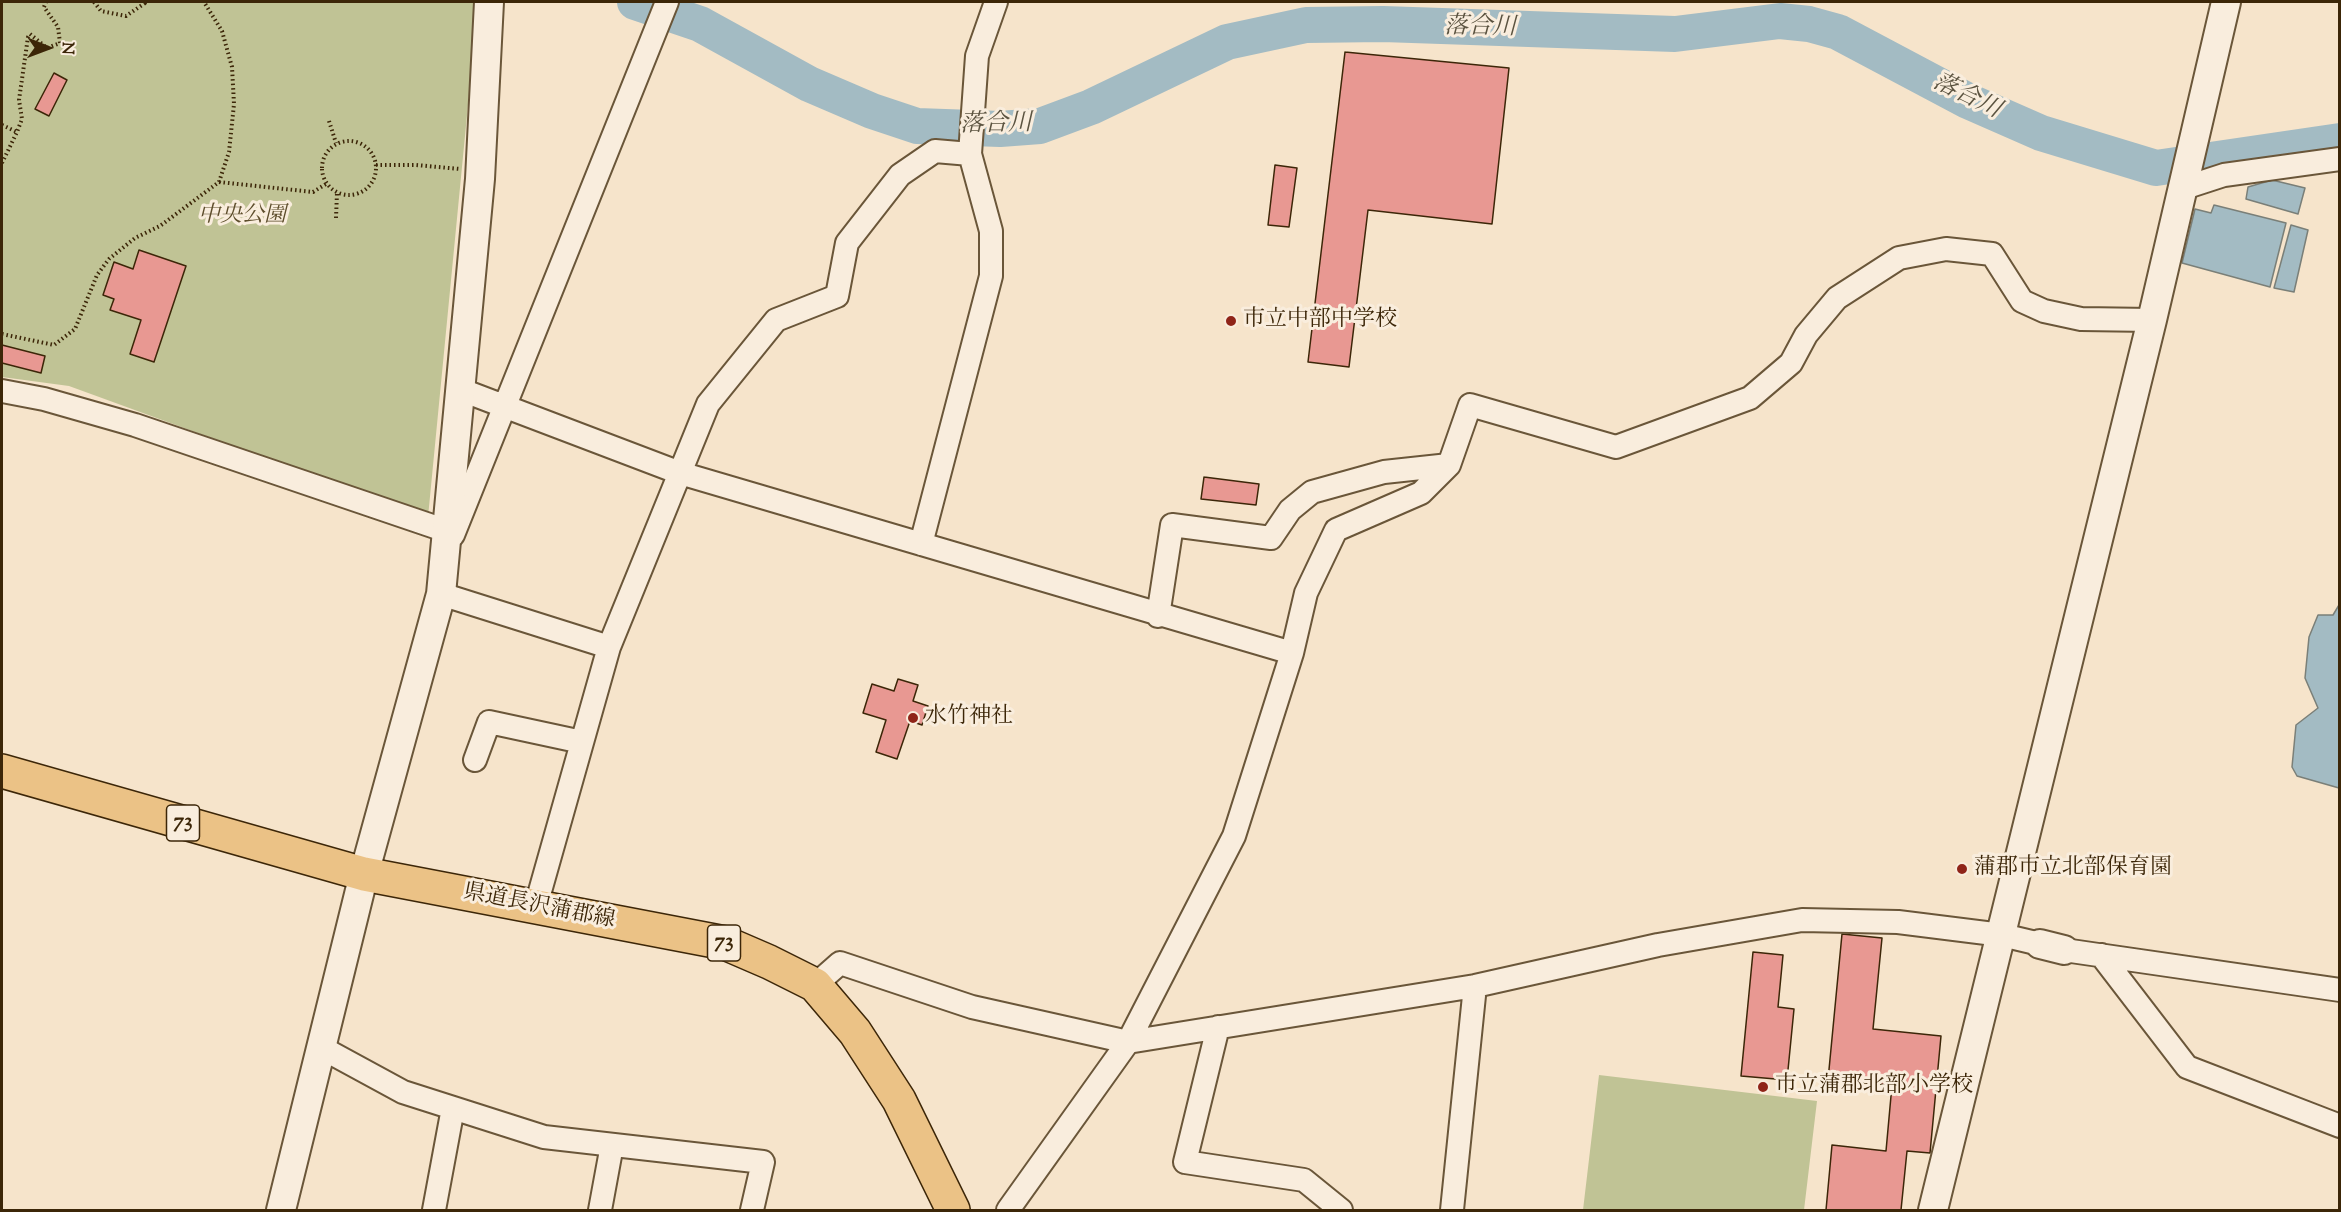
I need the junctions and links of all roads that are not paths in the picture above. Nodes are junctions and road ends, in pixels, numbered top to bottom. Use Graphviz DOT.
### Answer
graph roads {
  1 [pos="489,2"];
  2 [pos="996,2"];
  3 [pos="2226,2"];
  4 [pos="663,11"];
  5 [pos="970,152"];
  6 [pos="2340,159"];
  7 [pos="2182,185"];
  8 [pos="2152,320"];
  9 [pos="459,389"];
  10 [pos="2,392"];
  11 [pos="503,404"];
  12 [pos="1449,465"];
  13 [pos="680,473"];
  14 [pos="446,543"];
  15 [pos="921,544"];
  16 [pos="441,594"];
  17 [pos="1158,616"];
  18 [pos="609,647"];
  19 [pos="1292,653"];
  20 [pos="582,742"];
  21 [pos="475,760"];
  22 [pos="2,771"];
  23 [pos="364,874"];
  24 [pos="535,909"];
  25 [pos="2002,935"];
  26 [pos="2101,955"];
  27 [pos="815,986"];
  28 [pos="1475,986"];
  29 [pos="2340,990"];
  30 [pos="1218,1027"];
  31 [pos="1128,1042"];
  32 [pos="322,1048"];
  33 [pos="453,1108"];
  34 [pos="2340,1126"];
  35 [pos="612,1145"];
  36 [pos="281,1210"];
  37 [pos="434,1210"];
  38 [pos="600,1210"];
  39 [pos="752,1210"];
  40 [pos="953,1210"];
  41 [pos="1008,1210"];
  42 [pos="1341,1210"];
  43 [pos="1452,1210"];
  44 [pos="1933,1210"];
  1 -- 9 [label="street"];
  2 -- 5 [label="street"];
  3 -- 7 [label="street"];
  4 -- 11 [label="street"];
  5 -- 13 [label="street"];
  5 -- 15 [label="street"];
  6 -- 7 [label="street"];
  7 -- 8 [label="street"];
  8 -- 12 [label="street"];
  8 -- 25 [label="street"];
  9 -- 11 [label="street"];
  9 -- 14 [label="street"];
  10 -- 14 [label="street"];
  11 -- 13 [label="street"];
  11 -- 14 [label="street"];
  12 -- 17 [label="street"];
  12 -- 19 [label="street"];
  13 -- 15 [label="street"];
  13 -- 18 [label="street"];
  14 -- 16 [label="street"];
  15 -- 17 [label="street"];
  16 -- 18 [label="street"];
  16 -- 23 [label="street"];
  17 -- 19 [label="street"];
  18 -- 20 [label="street"];
  19 -- 31 [label="street"];
  20 -- 21 [label="street"];
  20 -- 24 [label="street"];
  22 -- 23 [label="main road, 県道長沢蒲郡線 / 73"];
  23 -- 24 [label="main road, 県道長沢蒲郡線 / 73"];
  23 -- 32 [label="street"];
  24 -- 27 [label="main road, 県道長沢蒲郡線 / 73"];
  25 -- 26 [label="street"];
  25 -- 28 [label="street"];
  25 -- 44 [label="street"];
  26 -- 29 [label="street"];
  26 -- 34 [label="street"];
  27 -- 31 [label="street"];
  27 -- 40 [label="main road, 県道長沢蒲郡線 / 73"];
  28 -- 30 [label="street"];
  28 -- 43 [label="street"];
  30 -- 31 [label="street"];
  30 -- 42 [label="street"];
  31 -- 41 [label="street"];
  32 -- 33 [label="street"];
  32 -- 36 [label="street"];
  33 -- 35 [label="street"];
  33 -- 37 [label="street"];
  35 -- 38 [label="street"];
  35 -- 39 [label="street"];
}
